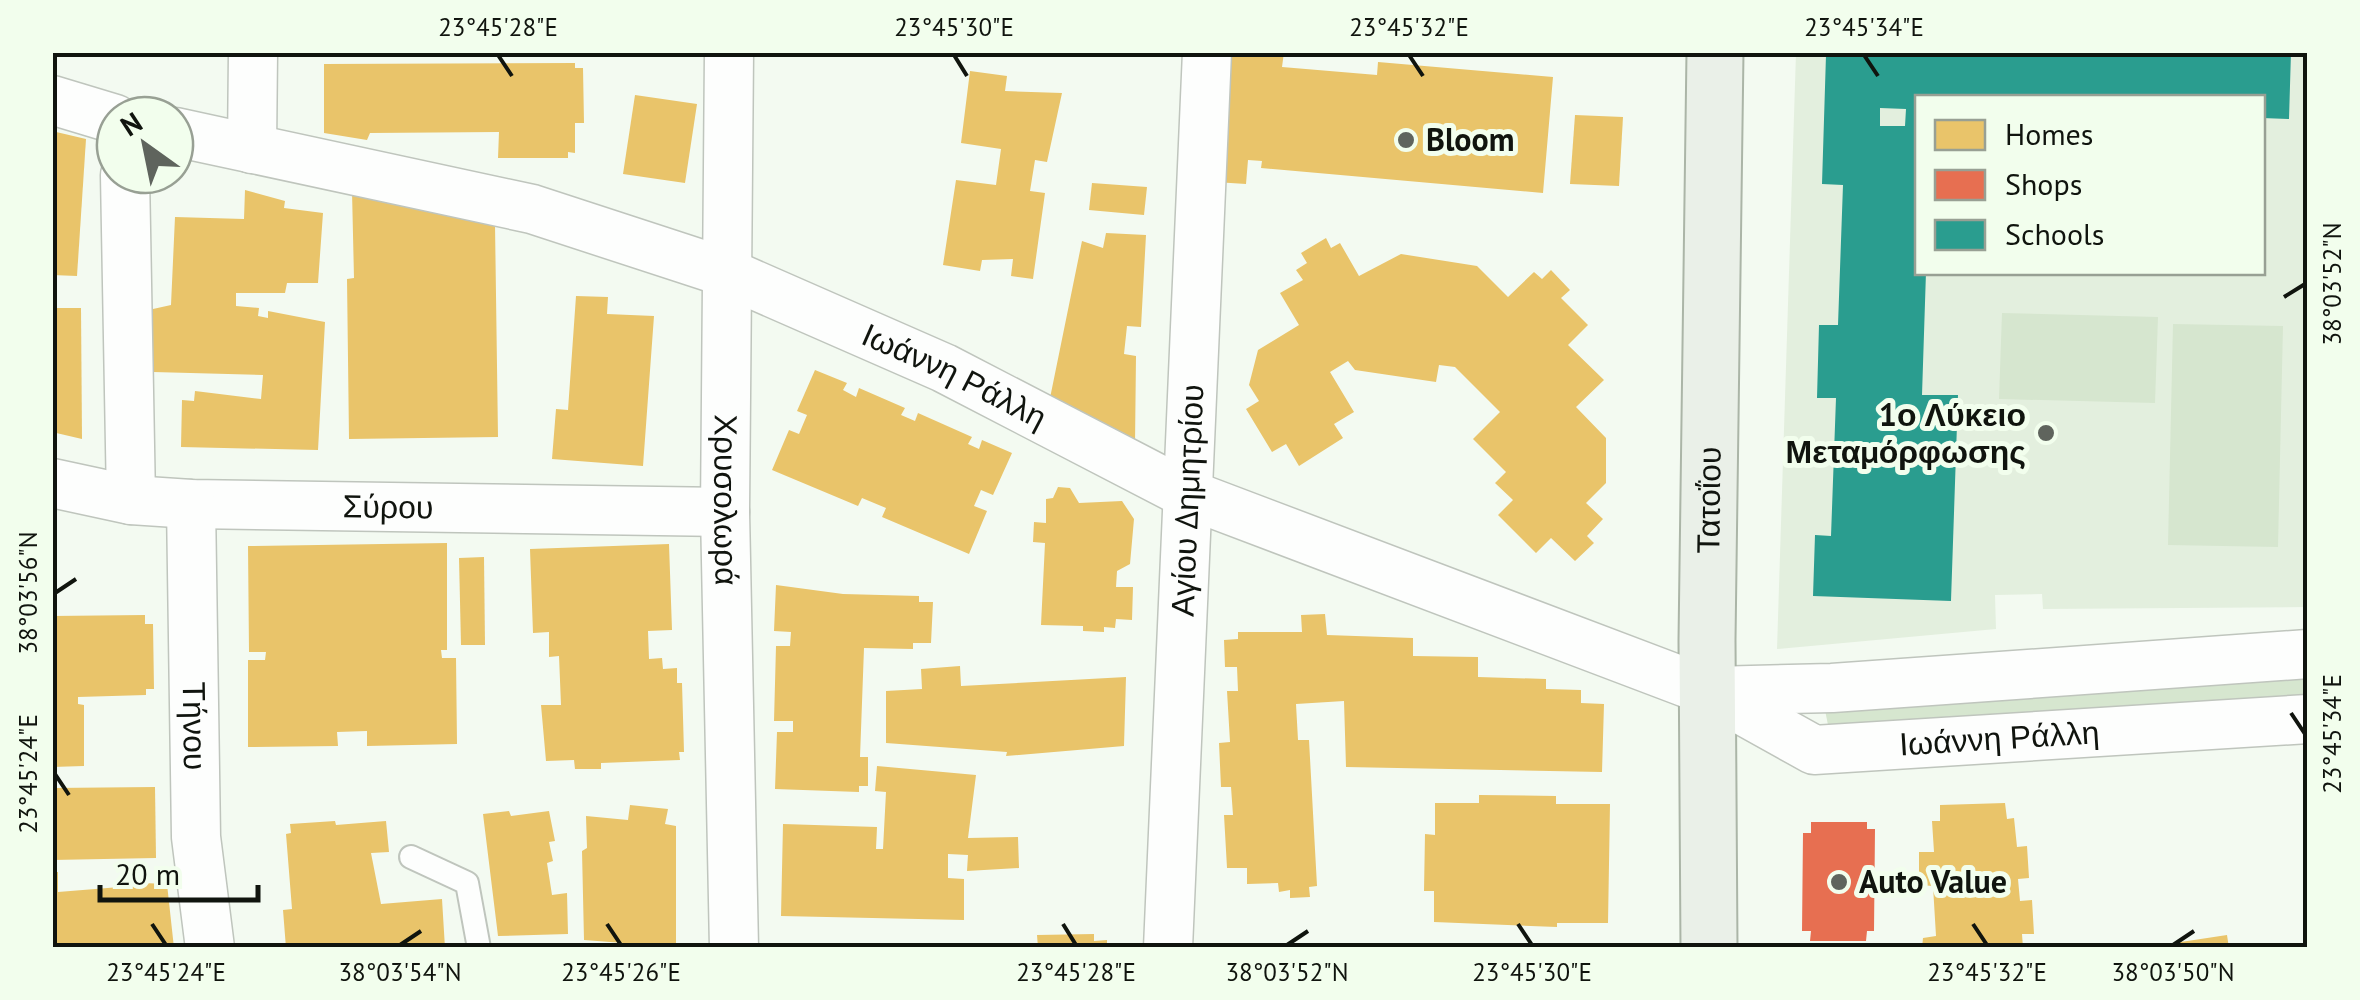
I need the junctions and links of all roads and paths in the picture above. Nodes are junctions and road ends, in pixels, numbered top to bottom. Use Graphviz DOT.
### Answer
graph roads {
  1 [pos="253,52"];
  2 [pos="729,52"];
  3 [pos="1207,52"];
  4 [pos="1715,52"];
  5 [pos="52,100"];
  6 [pos="95,112"];
  7 [pos="195,136"];
  8 [pos="252,149"];
  9 [pos="124,195"];
  10 [pos="724,272"];
  11 [pos="52,483"];
  12 [pos="1185,493"];
  13 [pos="131,500"];
  14 [pos="191,504"];
  15 [pos="725,512"];
  16 [pos="2308,654"];
  17 [pos="1708,691"];
  18 [pos="2308,720"];
  19 [pos="410,857"];
  20 [pos="210,948"];
  21 [pos="479,948"];
  22 [pos="734,948"];
  23 [pos="1168,948"];
  24 [pos="1709,948"];
  1 -- 8 [label="street"];
  2 -- 10 [label="street, Χρυσολωρά"];
  3 -- 12 [label="street, Αγίου Δημητρίου"];
  4 -- 17 [label="main road, Τατοΐου"];
  5 -- 6 [label="street"];
  7 -- 8 [label="street, Ιωάννη Ράλλη"];
  8 -- 10 [label="street, Ιωάννη Ράλλη"];
  9 -- 13 [label="street"];
  10 -- 12 [label="street, Ιωάννη Ράλλη"];
  10 -- 15 [label="street, Χρυσολωρά"];
  11 -- 13 [label="street, Σύρου"];
  12 -- 17 [label="street, Ιωάννη Ράλλη"];
  12 -- 23 [label="street, Αγίου Δημητρίου"];
  13 -- 14 [label="street, Σύρου"];
  14 -- 15 [label="street, Σύρου"];
  14 -- 20 [label="street, Τήνου"];
  15 -- 22 [label="street, Χρυσολωρά"];
  16 -- 17 [label="street, Ιωάννη Ράλλη"];
  17 -- 18 [label="street, Ιωάννη Ράλλη"];
  17 -- 24 [label="main road, Τατοΐου"];
  19 -- 21 [label="lane"];
}
